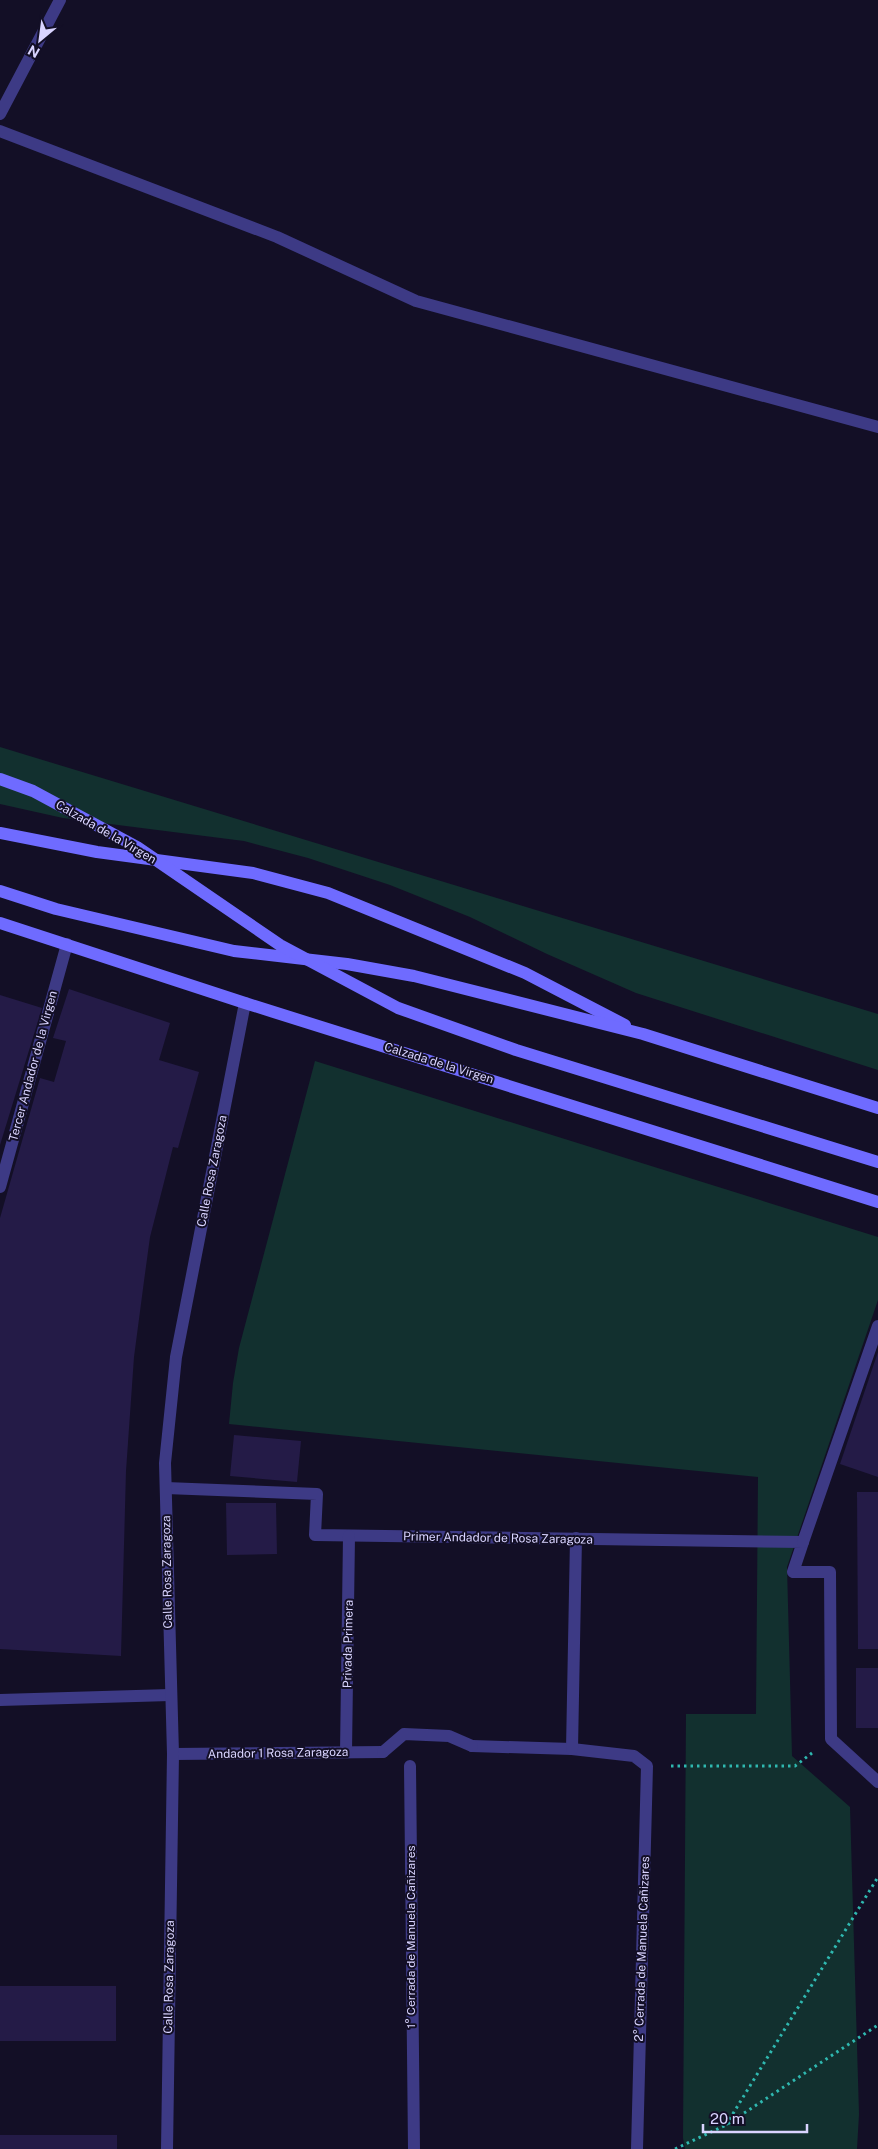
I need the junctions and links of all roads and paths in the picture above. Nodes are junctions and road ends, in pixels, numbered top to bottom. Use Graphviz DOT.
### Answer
graph roads {
  1 [pos="60,0"];
  2 [pos="0,114"];
  3 [pos="0,131"];
  4 [pos="878,427"];
  5 [pos="0,779"];
  6 [pos="0,833"];
  7 [pos="0,891"];
  8 [pos="0,923"];
  9 [pos="67,944"];
  10 [pos="245,1002"];
  11 [pos="643,1034"];
  12 [pos="878,1108"];
  13 [pos="878,1162"];
  14 [pos="0,1187"];
  15 [pos="878,1202"];
  16 [pos="878,1326"];
  17 [pos="166,1488"];
  18 [pos="349,1536"];
  19 [pos="576,1538"];
  20 [pos="803,1542"];
  21 [pos="170,1695"];
  22 [pos="0,1700"];
  23 [pos="831,1739"];
  24 [pos="572,1749"];
  25 [pos="346,1752"];
  26 [pos="173,1754"];
  27 [pos="410,1766"];
  28 [pos="647,1766"];
  29 [pos="878,1782"];
  30 [pos="878,1877"];
  31 [pos="878,2025"];
  32 [pos="726,2125"];
  33 [pos="167,2149"];
  34 [pos="414,2149"];
  35 [pos="637,2149"];
  36 [pos="675,2149"];
  1 -- 2 [label="street"];
  3 -- 4 [label="street"];
  5 -- 13 [label="main road, Calzada de la Virgen, bridge"];
  6 -- 11 [label="main road"];
  7 -- 11 [label="main road"];
  8 -- 9 [label="main road, Calzada de la Virgen"];
  9 -- 10 [label="main road, Calzada de la Virgen"];
  9 -- 14 [label="street, Tercer Andador de la Virgen"];
  10 -- 15 [label="main road, Calzada de la Virgen"];
  10 -- 17 [label="street, Calle Rosa Zaragoza"];
  11 -- 12 [label="main road"];
  16 -- 20 [label="street"];
  17 -- 18 [label="street, Primer Andador de Rosa Zaragoza"];
  17 -- 21 [label="street, Calle Rosa Zaragoza"];
  18 -- 19 [label="street, Primer Andador de Rosa Zaragoza"];
  18 -- 25 [label="street, Privada Primera"];
  19 -- 20 [label="street, Primer Andador de Rosa Zaragoza"];
  19 -- 24 [label="street"];
  20 -- 23 [label="street"];
  21 -- 22 [label="street"];
  21 -- 26 [label="street, Calle Rosa Zaragoza"];
  23 -- 28 [label="path"];
  23 -- 29 [label="street"];
  24 -- 25 [label="street, Andador 1 Rosa Zaragoza"];
  24 -- 28 [label="street"];
  25 -- 26 [label="street, Andador 1 Rosa Zaragoza"];
  26 -- 33 [label="street, Calle Rosa Zaragoza"];
  27 -- 34 [label="street, 1° Cerrada de Manuela Cañizares"];
  28 -- 35 [label="street, 2° Cerrada de Manuela Cañizares"];
  30 -- 32 [label="path"];
  31 -- 32 [label="path"];
  32 -- 36 [label="path"];
}
